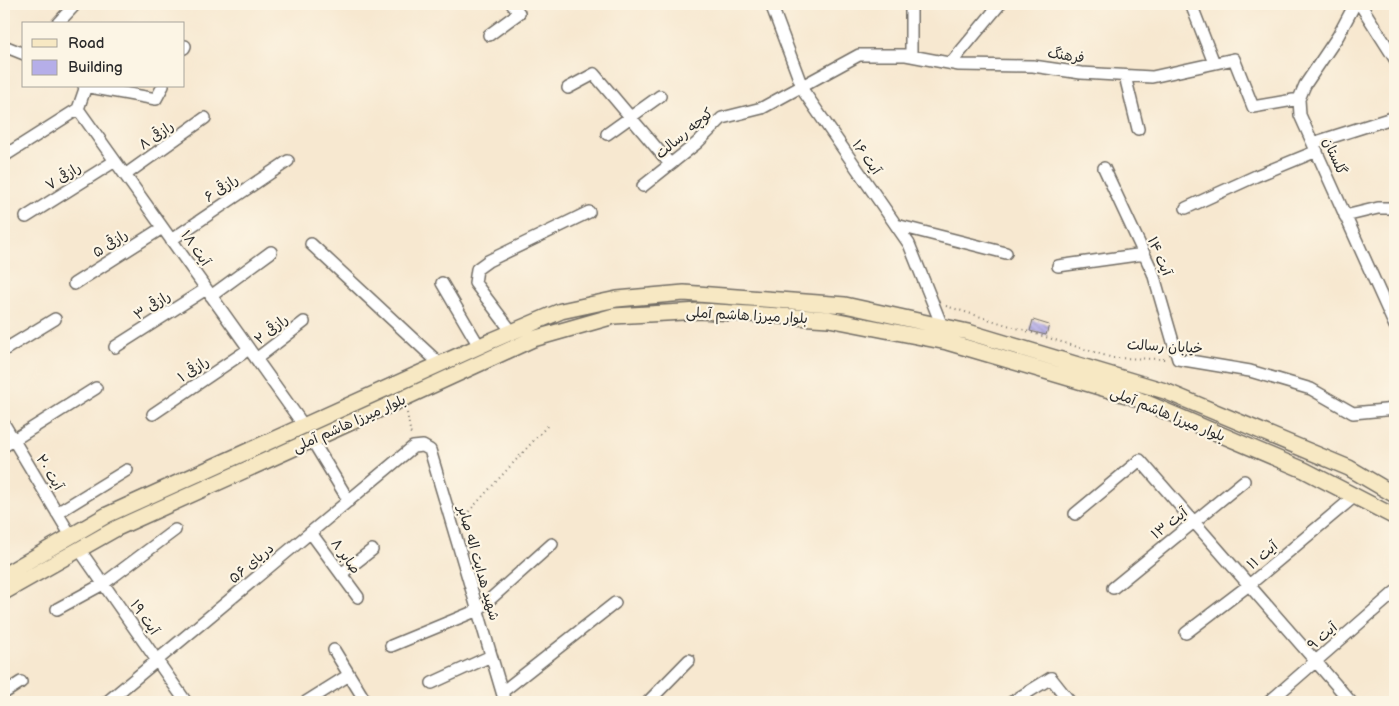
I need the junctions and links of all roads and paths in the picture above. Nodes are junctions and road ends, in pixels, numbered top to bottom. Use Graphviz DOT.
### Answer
graph roads {
  1 [pos="512,4"];
  2 [pos="771,4"];
  3 [pos="911,4"];
  4 [pos="1000,4"];
  5 [pos="1191,4"];
  6 [pos="1355,4"];
  7 [pos="1360,4"];
  8 [pos="73,7"];
  9 [pos="60,22"];
  10 [pos="490,35"];
  11 [pos="4,46"];
  12 [pos="22,53"];
  13 [pos="910,56"];
  14 [pos="1395,59"];
  15 [pos="951,63"];
  16 [pos="1214,63"];
  17 [pos="1125,76"];
  18 [pos="802,86"];
  19 [pos="85,88"];
  20 [pos="91,88"];
  21 [pos="162,88"];
  22 [pos="568,88"];
  23 [pos="660,96"];
  24 [pos="1299,100"];
  25 [pos="78,109"];
  26 [pos="631,117"];
  27 [pos="1395,117"];
  28 [pos="205,118"];
  29 [pos="1138,129"];
  30 [pos="607,134"];
  31 [pos="1315,147"];
  32 [pos="4,156"];
  33 [pos="288,161"];
  34 [pos="115,162"];
  35 [pos="670,164"];
  36 [pos="1104,168"];
  37 [pos="125,175"];
  38 [pos="643,186"];
  39 [pos="1186,208"];
  40 [pos="1395,208"];
  41 [pos="590,212"];
  42 [pos="1345,216"];
  43 [pos="26,217"];
  44 [pos="896,225"];
  45 [pos="162,228"];
  46 [pos="171,240"];
  47 [pos="311,244"];
  48 [pos="271,252"];
  49 [pos="1006,253"];
  50 [pos="1144,254"];
  51 [pos="1058,266"];
  52 [pos="442,283"];
  53 [pos="74,284"];
  54 [pos="208,292"];
  55 [pos="932,302"];
  56 [pos="55,319"];
  57 [pos="304,322"];
  58 [pos="942,326"];
  59 [pos="1395,326"];
  60 [pos="512,332"];
  61 [pos="479,346"];
  62 [pos="115,347"];
  63 [pos="249,349"];
  64 [pos="4,350"];
  65 [pos="1042,354"];
  66 [pos="256,359"];
  67 [pos="1178,359"];
  68 [pos="440,364"];
  69 [pos="1037,369"];
  70 [pos="421,372"];
  71 [pos="394,384"];
  72 [pos="96,388"];
  73 [pos="425,389"];
  74 [pos="402,399"];
  75 [pos="1395,409"];
  76 [pos="153,414"];
  77 [pos="4,424"];
  78 [pos="304,426"];
  79 [pos="548,426"];
  80 [pos="312,440"];
  81 [pos="9,443"];
  82 [pos="413,447"];
  83 [pos="127,470"];
  84 [pos="1244,481"];
  85 [pos="1395,495"];
  86 [pos="1355,496"];
  87 [pos="349,500"];
  88 [pos="57,513"];
  89 [pos="1075,514"];
  90 [pos="1395,517"];
  91 [pos="1194,523"];
  92 [pos="453,528"];
  93 [pos="175,530"];
  94 [pos="311,533"];
  95 [pos="71,536"];
  96 [pos="552,544"];
  97 [pos="79,549"];
  98 [pos="372,550"];
  99 [pos="341,574"];
  100 [pos="4,575"];
  101 [pos="103,584"];
  102 [pos="1249,585"];
  103 [pos="1113,588"];
  104 [pos="4,592"];
  105 [pos="1395,592"];
  106 [pos="358,597"];
  107 [pos="615,603"];
  108 [pos="57,609"];
  109 [pos="478,610"];
  110 [pos="1186,633"];
  111 [pos="391,646"];
  112 [pos="334,650"];
  113 [pos="491,656"];
  114 [pos="689,660"];
  115 [pos="157,661"];
  116 [pos="1315,662"];
  117 [pos="349,675"];
  118 [pos="21,682"];
  119 [pos="432,683"];
  120 [pos="4,693"];
  121 [pos="503,697"];
  122 [pos="364,699"];
  123 [pos="108,702"];
  124 [pos="186,702"];
  125 [pos="306,702"];
  126 [pos="648,702"];
  127 [pos="1012,702"];
  128 [pos="1070,702"];
  129 [pos="1269,702"];
  130 [pos="1351,702"];
  1 -- 10 [label="street"];
  2 -- 18 [label="street, آیت ۱۶"];
  3 -- 13 [label="street"];
  4 -- 15 [label="street"];
  5 -- 16 [label="street"];
  6 -- 24 [label="street"];
  7 -- 14 [label="street"];
  8 -- 9 [label="street"];
  11 -- 12 [label="street"];
  13 -- 15 [label="street, فرهنگ"];
  13 -- 18 [label="street, فرهنگ"];
  15 -- 17 [label="street, فرهنگ"];
  16 -- 17 [label="street, فرهنگ"];
  16 -- 24 [label="street, فرهنگ"];
  17 -- 29 [label="street"];
  18 -- 35 [label="street, کوچه رسالت"];
  18 -- 44 [label="street, آیت ۱۶"];
  19 -- 25 [label="street"];
  20 -- 21 [label="street"];
  22 -- 26 [label="street"];
  23 -- 26 [label="street"];
  24 -- 31 [label="street, گلستان"];
  25 -- 32 [label="street"];
  25 -- 34 [label="street, آیت ۱۸"];
  26 -- 30 [label="street"];
  26 -- 35 [label="street"];
  27 -- 31 [label="street"];
  28 -- 37 [label="street, رازقی ۸"];
  31 -- 39 [label="street"];
  31 -- 42 [label="street, گلستان"];
  33 -- 46 [label="street, رازقی ۶"];
  34 -- 37 [label="street, آیت ۱۸"];
  34 -- 43 [label="street, رازقی ۷"];
  35 -- 38 [label="street, کوچه رسالت"];
  36 -- 50 [label="street, آيت ۱۴"];
  37 -- 45 [label="street, آیت ۱۸"];
  40 -- 42 [label="street"];
  41 -- 60 [label="street"];
  42 -- 59 [label="street, گلستان"];
  44 -- 49 [label="street"];
  44 -- 55 [label="street, آیت ۱۶"];
  45 -- 46 [label="street, آیت ۱۸"];
  45 -- 53 [label="street, رازقی ۵"];
  46 -- 54 [label="street, آیت ۱۸"];
  47 -- 68 [label="street"];
  48 -- 54 [label="street, رازقی ۳"];
  50 -- 51 [label="street"];
  50 -- 67 [label="street, آيت ۱۴"];
  52 -- 61 [label="street"];
  54 -- 62 [label="street, رازقی ۳"];
  54 -- 63 [label="street, آیت ۱۸"];
  55 -- 58 [label="street, آیت ۱۶"];
  55 -- 67 [label="path, خیابان رسالت"];
  56 -- 64 [label="street"];
  57 -- 66 [label="street, رازقی ۲"];
  58 -- 60 [label="main road, بلوار میرزا هاشم آملی"];
  58 -- 65 [label="main road, بلوار میرزا هاشم آملی"];
  60 -- 61 [label="main road, بلوار میرزا هاشم آملی"];
  61 -- 68 [label="main road, بلوار میرزا هاشم آملی"];
  63 -- 66 [label="street, آیت ۱۸"];
  63 -- 76 [label="street, رازقی ۱"];
  65 -- 69 [label="main road"];
  65 -- 85 [label="main road, بلوار میرزا هاشم آملی"];
  66 -- 78 [label="street, آیت ۱۸"];
  67 -- 75 [label="street, خیابان رسالت"];
  68 -- 70 [label="main road, بلوار میرزا هاشم آملی"];
  69 -- 73 [label="main road, بلوار میرزا هاشم آملی"];
  69 -- 86 [label="main road, بلوار میرزا هاشم آملی"];
  70 -- 71 [label="main road, بلوار میرزا هاشم آملی"];
  70 -- 73 [label="main road"];
  71 -- 74 [label="main road"];
  71 -- 78 [label="main road, بلوار میرزا هاشم آملی"];
  72 -- 81 [label="street"];
  73 -- 74 [label="main road, بلوار میرزا هاشم آملی"];
  74 -- 80 [label="main road, بلوار میرزا هاشم آملی"];
  74 -- 82 [label="path"];
  77 -- 81 [label="street, آیت ۲۰"];
  78 -- 95 [label="main road, بلوار میرزا هاشم آملی"];
  79 -- 92 [label="path"];
  80 -- 87 [label="street"];
  80 -- 97 [label="main road, بلوار میرزا هاشم آملی"];
  81 -- 88 [label="street, آیت ۲۰"];
  82 -- 87 [label="street, دریای ۵۶"];
  82 -- 92 [label="street, شهید هدایت اله صابر"];
  83 -- 88 [label="street"];
  84 -- 91 [label="street, آیت ۱۳"];
  86 -- 90 [label="main road, بلوار میرزا هاشم آملی"];
  86 -- 102 [label="street, آیت ۱۱"];
  87 -- 94 [label="street, دریای ۵۶"];
  88 -- 95 [label="street, آیت ۲۰"];
  89 -- 91 [label="street"];
  91 -- 102 [label="street"];
  91 -- 103 [label="street, آیت ۱۳"];
  92 -- 109 [label="street, شهید هدایت اله صابر"];
  93 -- 101 [label="street"];
  94 -- 99 [label="street, صابر ۸"];
  94 -- 115 [label="street, دریای ۵۶"];
  95 -- 100 [label="main road, بلوار میرزا هاشم آملی"];
  96 -- 109 [label="street"];
  97 -- 101 [label="street, آیت ۱۹"];
  97 -- 104 [label="main road, بلوار میرزا هاشم آملی"];
  98 -- 99 [label="street"];
  99 -- 106 [label="street, صابر ۸"];
  101 -- 108 [label="street"];
  101 -- 115 [label="street, آیت ۱۹"];
  102 -- 110 [label="street, آیت ۱۱"];
  102 -- 116 [label="street"];
  105 -- 116 [label="street, آیت ۹"];
  107 -- 121 [label="street"];
  109 -- 111 [label="street"];
  109 -- 113 [label="street, شهید هدایت اله صابر"];
  112 -- 117 [label="street"];
  113 -- 119 [label="street"];
  113 -- 121 [label="street, شهید هدایت اله صابر"];
  114 -- 126 [label="street"];
  115 -- 123 [label="street, دریای ۵۶"];
  115 -- 124 [label="street, آیت ۱۹"];
  116 -- 129 [label="street, آیت ۹"];
  116 -- 130 [label="street"];
  117 -- 122 [label="street"];
  117 -- 125 [label="street"];
  118 -- 120 [label="street"];
  127 -- 128 [label="street"];
}
